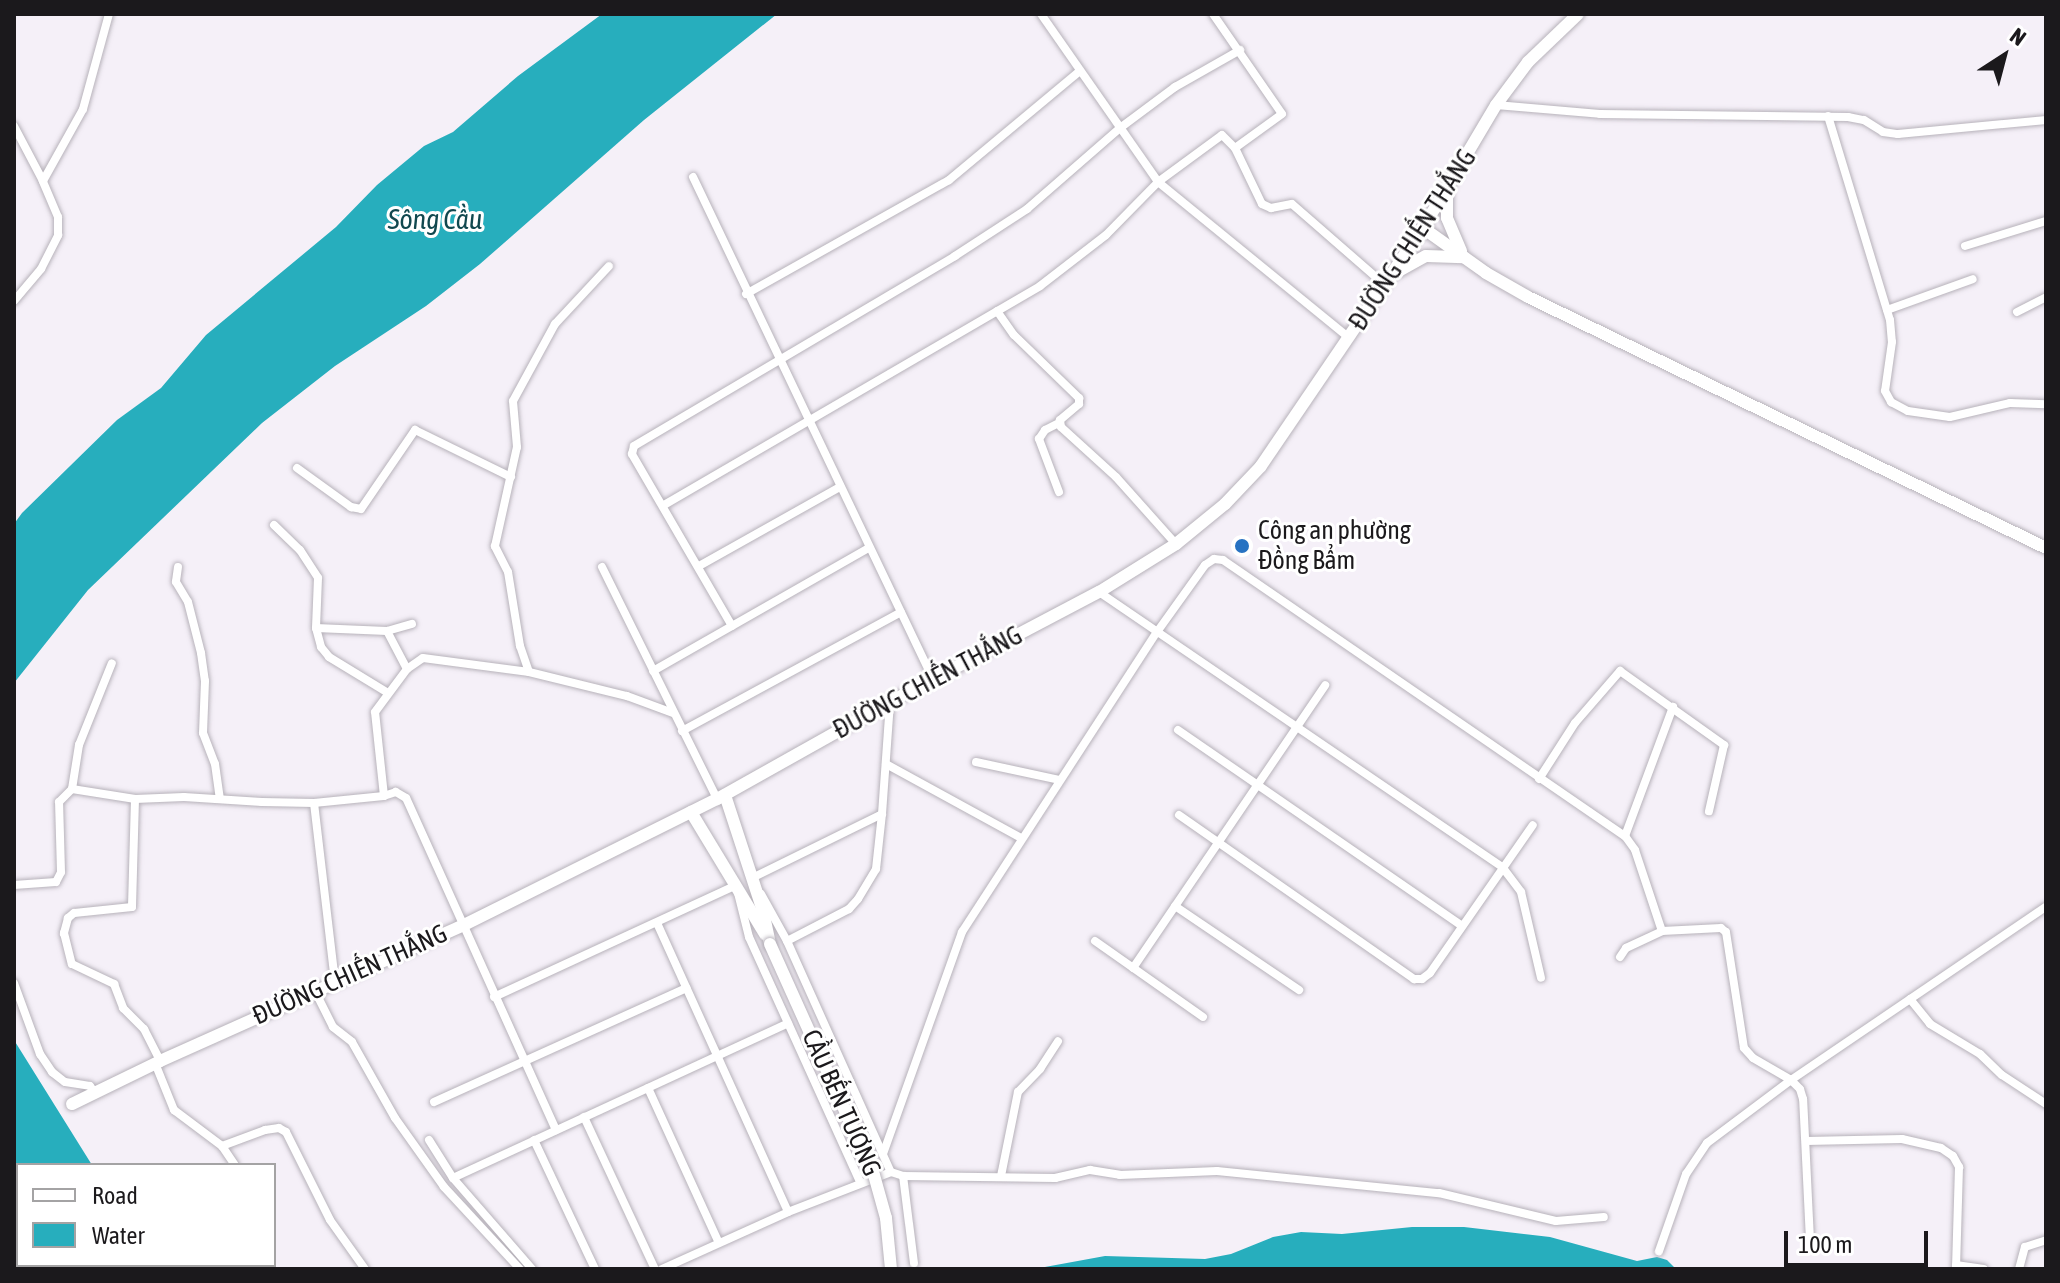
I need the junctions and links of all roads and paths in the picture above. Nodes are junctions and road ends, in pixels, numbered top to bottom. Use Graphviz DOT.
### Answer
graph roads {
  1 [pos="109,14"];
  2 [pos="1041,14"];
  3 [pos="1213,14"];
  4 [pos="1578,14"];
  5 [pos="1240,50"];
  6 [pos="1080,71"];
  7 [pos="1496,105"];
  8 [pos="1828,116"];
  9 [pos="2046,120"];
  10 [pos="14,126"];
  11 [pos="1120,128"];
  12 [pos="1235,148"];
  13 [pos="693,177"];
  14 [pos="43,181"];
  15 [pos="1158,182"];
  16 [pos="1447,190"];
  17 [pos="2046,221"];
  18 [pos="1423,228"];
  19 [pos="1965,246"];
  20 [pos="1465,257"];
  21 [pos="609,266"];
  22 [pos="1973,279"];
  23 [pos="1388,280"];
  24 [pos="746,294"];
  25 [pos="2046,297"];
  26 [pos="14,301"];
  27 [pos="1887,310"];
  28 [pos="997,311"];
  29 [pos="2017,312"];
  30 [pos="1349,338"];
  31 [pos="778,361"];
  32 [pos="2046,404"];
  33 [pos="808,420"];
  34 [pos="1059,423"];
  35 [pos="297,468"];
  36 [pos="511,477"];
  37 [pos="840,487"];
  38 [pos="1059,492"];
  39 [pos="664,505"];
  40 [pos="274,525"];
  41 [pos="1176,544"];
  42 [pos="869,548"];
  43 [pos="2046,548"];
  44 [pos="699,566"];
  45 [pos="178,567"];
  46 [pos="602,567"];
  47 [pos="1099,592"];
  48 [pos="901,612"];
  49 [pos="412,624"];
  50 [pos="732,626"];
  51 [pos="316,628"];
  52 [pos="387,631"];
  53 [pos="1157,632"];
  54 [pos="112,663"];
  55 [pos="407,669"];
  56 [pos="653,671"];
  57 [pos="529,672"];
  58 [pos="933,679"];
  59 [pos="1325,685"];
  60 [pos="388,693"];
  61 [pos="890,702"];
  62 [pos="1673,707"];
  63 [pos="673,713"];
  64 [pos="1296,726"];
  65 [pos="1178,730"];
  66 [pos="682,731"];
  67 [pos="976,762"];
  68 [pos="886,764"];
  69 [pos="1539,779"];
  70 [pos="1059,780"];
  71 [pos="1256,784"];
  72 [pos="72,789"];
  73 [pos="384,796"];
  74 [pos="721,797"];
  75 [pos="135,799"];
  76 [pos="220,799"];
  77 [pos="314,803"];
  78 [pos="1709,811"];
  79 [pos="691,812"];
  80 [pos="882,814"];
  81 [pos="1179,815"];
  82 [pos="1533,825"];
  83 [pos="1625,836"];
  84 [pos="1021,838"];
  85 [pos="1217,842"];
  86 [pos="1503,868"];
  87 [pos="752,878"];
  88 [pos="14,885"];
  89 [pos="736,885"];
  90 [pos="1175,906"];
  91 [pos="2046,907"];
  92 [pos="657,923"];
  93 [pos="464,925"];
  94 [pos="1462,926"];
  95 [pos="1662,931"];
  96 [pos="787,941"];
  97 [pos="1095,941"];
  98 [pos="770,944"];
  99 [pos="1620,957"];
  100 [pos="1133,968"];
  101 [pos="1541,978"];
  102 [pos="335,982"];
  103 [pos="14,983"];
  104 [pos="686,988"];
  105 [pos="1299,990"];
  106 [pos="315,991"];
  107 [pos="494,997"];
  108 [pos="1910,999"];
  109 [pos="1203,1017"];
  110 [pos="788,1023"];
  111 [pos="1058,1041"];
  112 [pos="717,1056"];
  113 [pos="157,1062"];
  114 [pos="524,1062"];
  115 [pos="1791,1080"];
  116 [pos="648,1088"];
  117 [pos="95,1093"];
  118 [pos="434,1102"];
  119 [pos="72,1104"];
  120 [pos="2046,1104"];
  121 [pos="584,1117"];
  122 [pos="556,1130"];
  123 [pos="429,1140"];
  124 [pos="534,1140"];
  125 [pos="1806,1141"];
  126 [pos="222,1146"];
  127 [pos="883,1154"];
  128 [pos="234,1163"];
  129 [pos="891,1172"];
  130 [pos="903,1176"];
  131 [pos="1001,1176"];
  132 [pos="453,1178"];
  133 [pos="860,1182"];
  134 [pos="788,1212"];
  135 [pos="1604,1217"];
  136 [pos="1810,1240"];
  137 [pos="2046,1240"];
  138 [pos="719,1243"];
  139 [pos="1659,1251"];
  140 [pos="914,1263"];
  141 [pos="1956,1267"];
  142 [pos="365,1269"];
  143 [pos="520,1269"];
  144 [pos="532,1269"];
  145 [pos="595,1269"];
  146 [pos="655,1269"];
  147 [pos="662,1269"];
  148 [pos="891,1269"];
  149 [pos="1984,1269"];
  150 [pos="2019,1269"];
  1 -- 14 [label="street"];
  2 -- 6 [label="street"];
  3 -- 5 [label="street"];
  4 -- 7 [label="main road, ĐƯỜNG CHIẾN THẮNG"];
  5 -- 11 [label="street"];
  5 -- 12 [label="street"];
  6 -- 11 [label="street"];
  6 -- 24 [label="street"];
  7 -- 8 [label="street"];
  7 -- 16 [label="main road, ĐƯỜNG CHIẾN THẮNG"];
  8 -- 9 [label="street"];
  8 -- 27 [label="street"];
  10 -- 14 [label="street"];
  11 -- 15 [label="street"];
  11 -- 31 [label="street"];
  12 -- 15 [label="street"];
  12 -- 23 [label="street"];
  13 -- 24 [label="street"];
  14 -- 26 [label="street"];
  15 -- 28 [label="street"];
  15 -- 30 [label="street"];
  16 -- 18 [label="main road, ĐƯỜNG CHIẾN THẮNG"];
  16 -- 20 [label="main road"];
  17 -- 19 [label="street"];
  18 -- 20 [label="main road"];
  18 -- 23 [label="main road, ĐƯỜNG CHIẾN THẮNG"];
  20 -- 23 [label="main road"];
  20 -- 43 [label="main road"];
  21 -- 36 [label="street"];
  22 -- 27 [label="street"];
  23 -- 30 [label="main road, ĐƯỜNG CHIẾN THẮNG"];
  24 -- 31 [label="street"];
  25 -- 29 [label="street"];
  27 -- 32 [label="street"];
  28 -- 33 [label="street"];
  28 -- 34 [label="street"];
  30 -- 41 [label="main road, ĐƯỜNG CHIẾN THẮNG"];
  31 -- 33 [label="street"];
  31 -- 39 [label="street"];
  33 -- 37 [label="street"];
  33 -- 39 [label="street"];
  34 -- 38 [label="street"];
  34 -- 41 [label="street"];
  35 -- 36 [label="street"];
  36 -- 57 [label="street"];
  37 -- 42 [label="street"];
  37 -- 44 [label="street"];
  39 -- 44 [label="street"];
  40 -- 51 [label="street"];
  41 -- 47 [label="main road, ĐƯỜNG CHIẾN THẮNG"];
  42 -- 48 [label="street"];
  42 -- 50 [label="street"];
  44 -- 50 [label="street"];
  45 -- 76 [label="street"];
  46 -- 56 [label="street"];
  47 -- 53 [label="street"];
  47 -- 58 [label="main road, ĐƯỜNG CHIẾN THẮNG"];
  48 -- 58 [label="street"];
  48 -- 66 [label="street"];
  49 -- 52 [label="street"];
  50 -- 56 [label="street"];
  51 -- 52 [label="street"];
  51 -- 60 [label="street"];
  52 -- 55 [label="street"];
  53 -- 64 [label="street"];
  53 -- 69 [label="street"];
  53 -- 70 [label="street"];
  54 -- 72 [label="street"];
  55 -- 57 [label="street"];
  55 -- 60 [label="street"];
  56 -- 63 [label="street"];
  57 -- 63 [label="street"];
  58 -- 61 [label="main road, ĐƯỜNG CHIẾN THẮNG"];
  59 -- 64 [label="street"];
  60 -- 73 [label="street"];
  61 -- 68 [label="street"];
  61 -- 74 [label="main road, ĐƯỜNG CHIẾN THẮNG"];
  62 -- 69 [label="street"];
  62 -- 78 [label="street"];
  62 -- 83 [label="street"];
  63 -- 66 [label="street"];
  64 -- 71 [label="street"];
  64 -- 86 [label="street"];
  65 -- 71 [label="street"];
  66 -- 74 [label="street"];
  67 -- 70 [label="street"];
  68 -- 80 [label="street"];
  68 -- 84 [label="street"];
  69 -- 83 [label="street"];
  70 -- 84 [label="street"];
  71 -- 85 [label="street"];
  71 -- 94 [label="street"];
  72 -- 75 [label="street"];
  72 -- 88 [label="street"];
  73 -- 77 [label="street"];
  73 -- 93 [label="street"];
  74 -- 79 [label="main road, ĐƯỜNG CHIẾN THẮNG"];
  74 -- 87 [label="main road"];
  75 -- 76 [label="street"];
  75 -- 113 [label="street"];
  76 -- 77 [label="street"];
  77 -- 102 [label="street"];
  79 -- 89 [label="main road"];
  79 -- 93 [label="main road, ĐƯỜNG CHIẾN THẮNG"];
  80 -- 87 [label="street"];
  80 -- 96 [label="street"];
  81 -- 85 [label="street"];
  82 -- 86 [label="street"];
  83 -- 95 [label="street"];
  84 -- 127 [label="street"];
  85 -- 90 [label="street"];
  85 -- 94 [label="street"];
  86 -- 94 [label="street"];
  86 -- 101 [label="street"];
  87 -- 96 [label="street"];
  87 -- 98 [label="main road"];
  89 -- 92 [label="street"];
  89 -- 98 [label="main road"];
  89 -- 110 [label="street"];
  90 -- 100 [label="street"];
  90 -- 105 [label="street"];
  91 -- 108 [label="street"];
  92 -- 104 [label="street"];
  92 -- 107 [label="street"];
  93 -- 102 [label="main road, ĐƯỜNG CHIẾN THẮNG"];
  93 -- 107 [label="street"];
  95 -- 99 [label="street"];
  95 -- 115 [label="street"];
  96 -- 127 [label="street"];
  97 -- 100 [label="street"];
  98 -- 148 [label="main road, CẦU BẾN TƯỢNG, bridge"];
  100 -- 109 [label="street"];
  102 -- 106 [label="main road, ĐƯỜNG CHIẾN THẮNG"];
  103 -- 117 [label="street"];
  104 -- 112 [label="street"];
  104 -- 114 [label="street"];
  106 -- 113 [label="main road, ĐƯỜNG CHIẾN THẮNG"];
  106 -- 143 [label="street"];
  107 -- 114 [label="street"];
  108 -- 115 [label="street"];
  108 -- 120 [label="street"];
  110 -- 112 [label="street"];
  110 -- 133 [label="street"];
  111 -- 131 [label="street"];
  112 -- 116 [label="street"];
  112 -- 134 [label="street"];
  113 -- 117 [label="main road, ĐƯỜNG CHIẾN THẮNG"];
  113 -- 126 [label="street"];
  114 -- 118 [label="street"];
  114 -- 122 [label="street"];
  115 -- 125 [label="street"];
  115 -- 139 [label="street"];
  116 -- 121 [label="street"];
  116 -- 138 [label="street"];
  117 -- 119 [label="main road, ĐƯỜNG CHIẾN THẮNG"];
  121 -- 122 [label="street"];
  121 -- 146 [label="street"];
  122 -- 124 [label="street"];
  123 -- 132 [label="street"];
  124 -- 132 [label="street"];
  124 -- 145 [label="street"];
  125 -- 136 [label="street"];
  125 -- 141 [label="street"];
  126 -- 128 [label="street"];
  126 -- 142 [label="street"];
  127 -- 129 [label="street"];
  129 -- 130 [label="street"];
  129 -- 133 [label="street"];
  130 -- 131 [label="street"];
  130 -- 140 [label="street"];
  131 -- 135 [label="street"];
  132 -- 144 [label="street"];
  133 -- 134 [label="street"];
  134 -- 138 [label="street"];
  137 -- 150 [label="street"];
  138 -- 147 [label="street"];
  141 -- 149 [label="street"];
}
